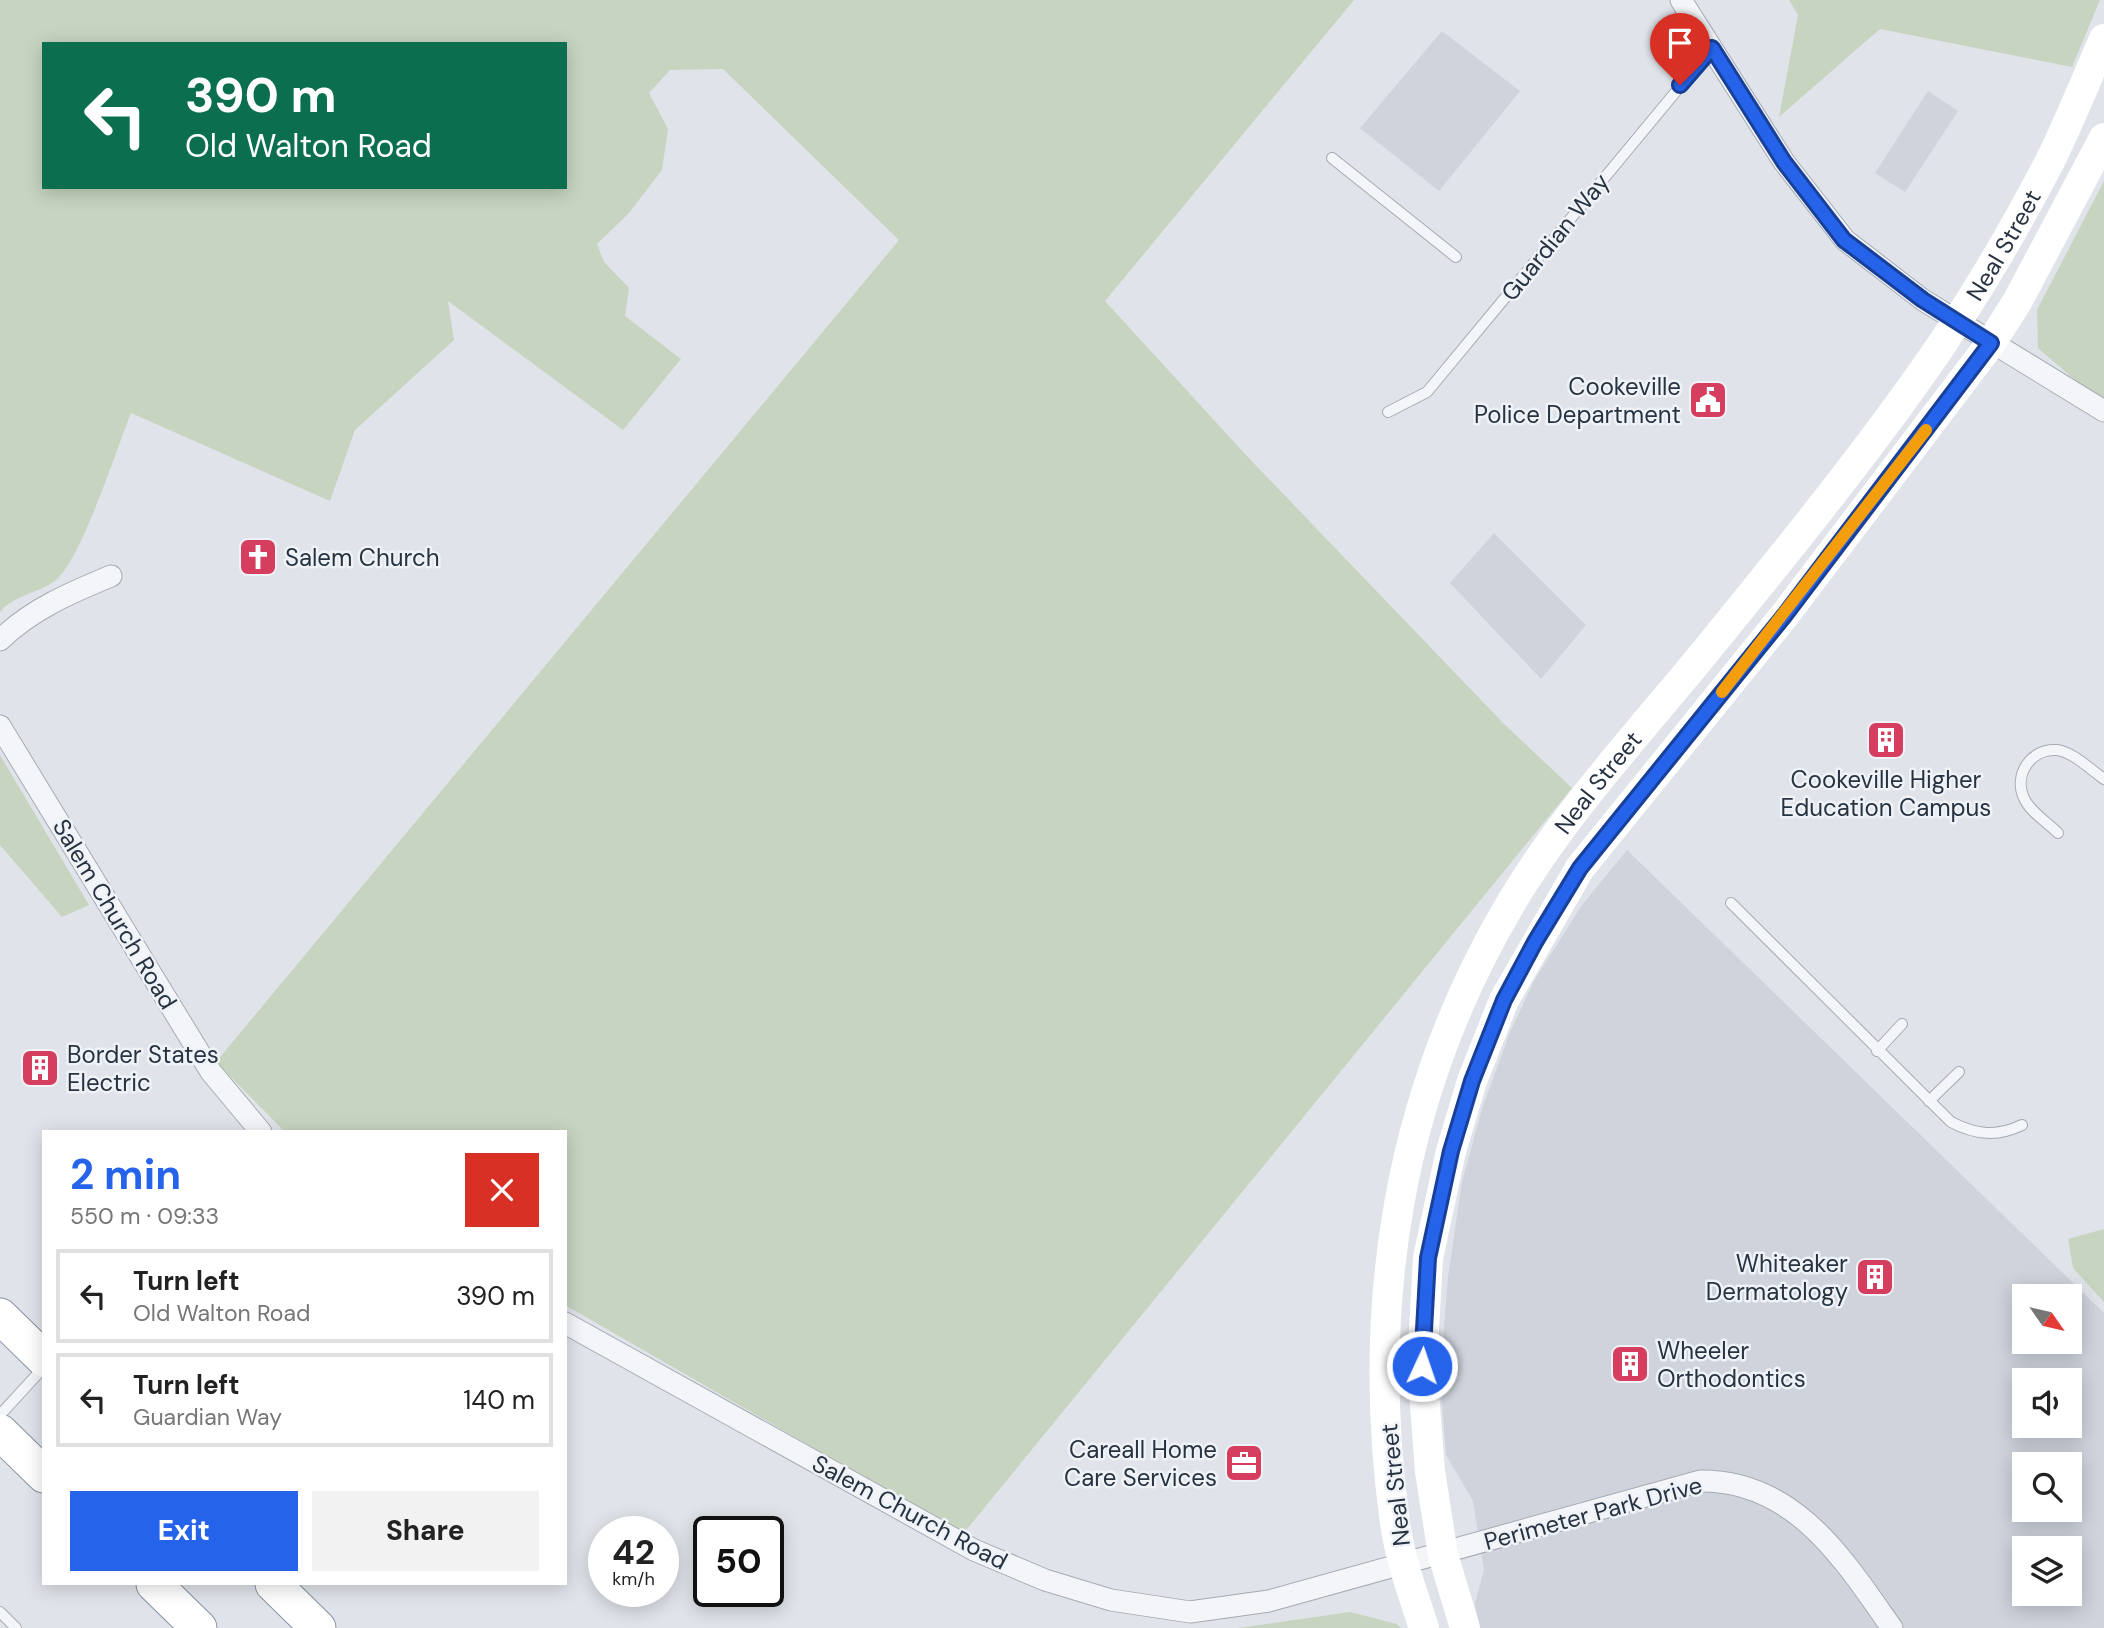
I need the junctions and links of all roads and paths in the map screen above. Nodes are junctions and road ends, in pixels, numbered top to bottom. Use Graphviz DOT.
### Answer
graph roads {
  1 [pos="1681,0"];
  2 [pos="2104,39"];
  3 [pos="1712,48"];
  4 [pos="2104,138"];
  5 [pos="1332,158"];
  6 [pos="1456,257"];
  7 [pos="1955,320"];
  8 [pos="1991,343"];
  9 [pos="2104,411"];
  10 [pos="1388,412"];
  11 [pos="111,576"];
  12 [pos="0,640"];
  13 [pos="0,726"];
  14 [pos="2104,779"];
  15 [pos="2059,833"];
  16 [pos="1731,903"];
  17 [pos="1902,1024"];
  18 [pos="1877,1051"];
  19 [pos="1959,1072"];
  20 [pos="1929,1101"];
  21 [pos="2022,1125"];
  22 [pos="259,1130"];
  23 [pos="1412,1138"];
  24 [pos="1451,1151"];
  25 [pos="0,1317"];
  26 [pos="567,1324"];
  27 [pos="42,1357"];
  28 [pos="42,1369"];
  29 [pos="0,1415"];
  30 [pos="0,1432"];
  31 [pos="42,1473"];
  32 [pos="1443,1555"];
  33 [pos="1405,1565"];
  34 [pos="155,1585"];
  35 [pos="274,1585"];
  36 [pos="0,1612"];
  37 [pos="1190,1620"];
  38 [pos="16,1628"];
  39 [pos="199,1628"];
  40 [pos="318,1628"];
  41 [pos="1424,1628"];
  42 [pos="1465,1628"];
  43 [pos="1892,1628"];
  1 -- 3 [label="street"];
  2 -- 7 [label="main road, Neal Street"];
  3 -- 7 [label="street"];
  3 -- 10 [label="lane, Guardian Way"];
  4 -- 8 [label="main road, Neal Street"];
  5 -- 6 [label="lane"];
  7 -- 8 [label="street"];
  7 -- 23 [label="main road, Neal Street"];
  8 -- 9 [label="street"];
  8 -- 24 [label="main road, Neal Street"];
  11 -- 12 [label="street"];
  13 -- 22 [label="street, Salem Church Road"];
  14 -- 15 [label="lane"];
  16 -- 18 [label="lane"];
  17 -- 18 [label="lane"];
  18 -- 20 [label="lane"];
  19 -- 20 [label="lane"];
  20 -- 21 [label="lane"];
  23 -- 24 [label="main road"];
  23 -- 33 [label="main road, Neal Street"];
  24 -- 32 [label="main road, Neal Street"];
  25 -- 27 [label="highway"];
  26 -- 37 [label="street, Salem Church Road"];
  28 -- 29 [label="lane"];
  30 -- 31 [label="highway"];
  32 -- 33 [label="street, Salem Church Road"];
  32 -- 42 [label="main road, Neal Street"];
  32 -- 43 [label="street, Perimeter Park Drive"];
  33 -- 37 [label="street, Salem Church Road"];
  33 -- 41 [label="main road, Neal Street"];
  34 -- 39 [label="highway"];
  35 -- 40 [label="highway"];
  36 -- 38 [label="lane"];
}
